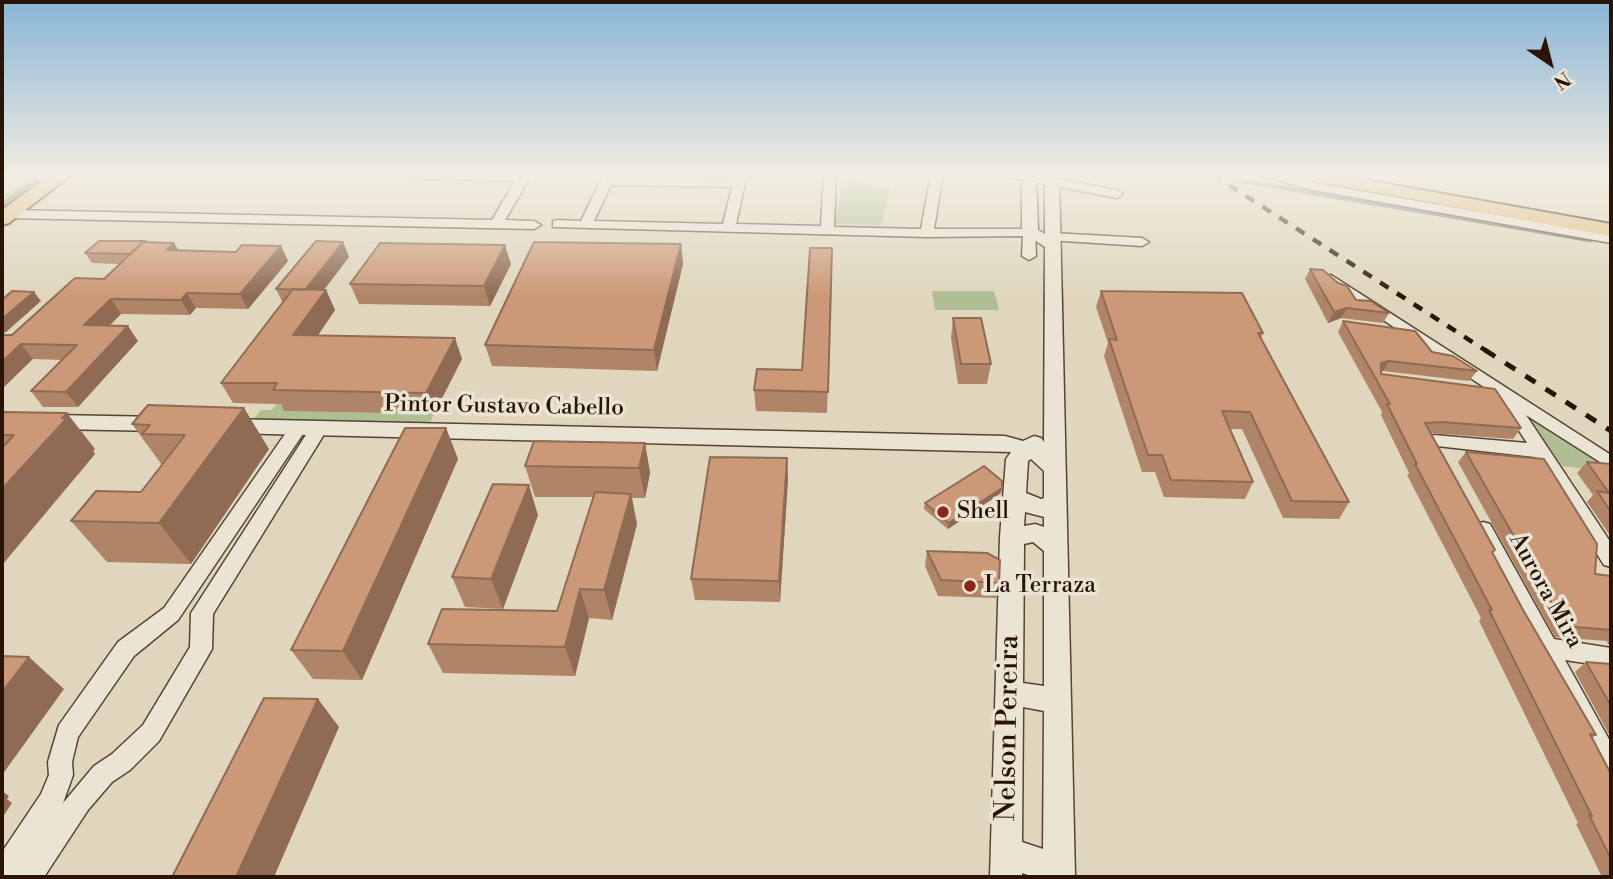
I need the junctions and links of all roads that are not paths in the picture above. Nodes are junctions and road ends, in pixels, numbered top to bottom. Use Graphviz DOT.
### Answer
graph roads {
  1 [pos="501,215"];
  2 [pos="590,215"];
  3 [pos="732,215"];
  4 [pos="828,215"];
  5 [pos="930,215"];
  6 [pos="1028,215"];
  7 [pos="1053,215"];
  8 [pos="1487,215"];
  9 [pos="1520,215"];
  10 [pos="5,216"];
  11 [pos="496,224"];
  12 [pos="534,225"];
  13 [pos="558,225"];
  14 [pos="585,225"];
  15 [pos="729,228"];
  16 [pos="1611,230"];
  17 [pos="827,231"];
  18 [pos="1030,232"];
  19 [pos="927,233"];
  20 [pos="1611,239"];
  21 [pos="1053,241"];
  22 [pos="1142,242"];
  23 [pos="1029,256"];
  24 [pos="1318,271"];
  25 [pos="1378,330"];
  26 [pos="1416,334"];
  27 [pos="1463,388"];
  28 [pos="1501,390"];
  29 [pos="2,421"];
  30 [pos="308,428"];
  31 [pos="1053,428"];
  32 [pos="1580,442"];
  33 [pos="1537,445"];
  34 [pos="1015,446"];
  35 [pos="1611,463"];
  36 [pos="1055,468"];
  37 [pos="1449,468"];
  38 [pos="1015,498"];
  39 [pos="1054,503"];
  40 [pos="1475,516"];
  41 [pos="1012,537"];
  42 [pos="1056,548"];
  43 [pos="1611,559"];
  44 [pos="1549,648"];
  45 [pos="1611,657"];
  46 [pos="1010,693"];
  47 [pos="1057,701"];
  48 [pos="1611,766"];
  49 [pos="1006,865"];
  50 [pos="1059,873"];
  51 [pos="2,875"];
  52 [pos="29,877"];
  1 -- 11 [label="street"];
  2 -- 14 [label="street"];
  3 -- 15 [label="street"];
  4 -- 17 [label="street"];
  5 -- 19 [label="street"];
  6 -- 18 [label="street"];
  7 -- 21 [label="street, Nelson Pereira"];
  8 -- 20 [label="street"];
  9 -- 16 [label="main road"];
  10 -- 11 [label="street"];
  11 -- 12 [label="street"];
  13 -- 14 [label="street"];
  14 -- 15 [label="street"];
  15 -- 17 [label="street"];
  17 -- 19 [label="street"];
  18 -- 19 [label="street"];
  18 -- 21 [label="street"];
  18 -- 23 [label="street"];
  21 -- 22 [label="street"];
  21 -- 31 [label="street, Nelson Pereira"];
  24 -- 26 [label="street"];
  25 -- 26 [label="street"];
  26 -- 28 [label="street"];
  27 -- 28 [label="street"];
  28 -- 32 [label="street"];
  28 -- 33 [label="street"];
  29 -- 30 [label="street, Pintor Gustavo Cabello"];
  30 -- 34 [label="street, Pintor Gustavo Cabello"];
  30 -- 51 [label="street"];
  30 -- 52 [label="street"];
  31 -- 34 [label="street"];
  31 -- 36 [label="street, Nelson Pereira"];
  32 -- 33 [label="street"];
  32 -- 35 [label="street"];
  33 -- 37 [label="street"];
  33 -- 43 [label="street"];
  34 -- 36 [label="street"];
  34 -- 38 [label="street, Nelson Pereira"];
  36 -- 39 [label="street, Nelson Pereira"];
  38 -- 39 [label="street"];
  38 -- 41 [label="street, Nelson Pereira"];
  39 -- 42 [label="street, Nelson Pereira"];
  40 -- 44 [label="street, Aurora Mira"];
  41 -- 42 [label="street"];
  41 -- 46 [label="street, Nelson Pereira"];
  42 -- 47 [label="street, Nelson Pereira"];
  44 -- 45 [label="street"];
  44 -- 48 [label="street, Aurora Mira"];
  46 -- 47 [label="street"];
  46 -- 49 [label="street, Nelson Pereira"];
  47 -- 50 [label="street, Nelson Pereira"];
  49 -- 50 [label="street"];
}
